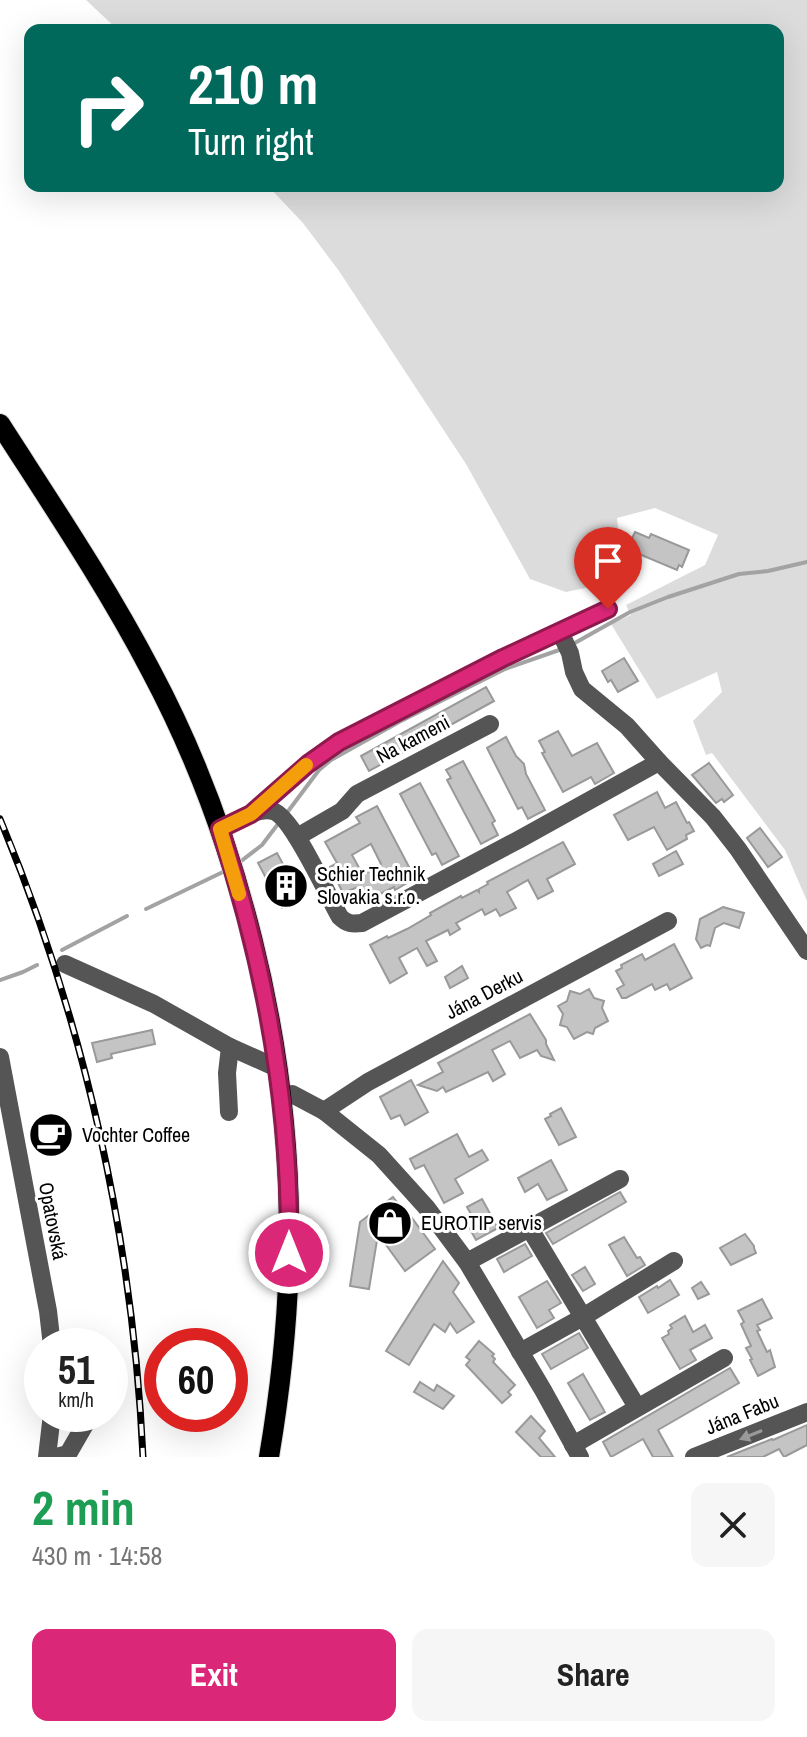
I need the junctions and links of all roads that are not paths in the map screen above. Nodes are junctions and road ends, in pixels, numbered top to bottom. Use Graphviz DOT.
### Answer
graph roads {
  1 [pos="0,424"];
  2 [pos="608,609"];
  3 [pos="565,642"];
  4 [pos="490,724"];
  5 [pos="659,762"];
  6 [pos="251,814"];
  7 [pos="288,825"];
  8 [pos="220,829"];
  9 [pos="668,921"];
  10 [pos="807,951"];
  11 [pos="65,964"];
  12 [pos="230,1047"];
  13 [pos="0,1057"];
  14 [pos="277,1068"];
  15 [pos="281,1096"];
  16 [pos="324,1111"];
  17 [pos="229,1112"];
  18 [pos="620,1179"];
  19 [pos="530,1229"];
  20 [pos="674,1261"];
  21 [pos="467,1262"];
  22 [pos="583,1317"];
  23 [pos="50,1328"];
  24 [pos="520,1352"];
  25 [pos="724,1358"];
  26 [pos="637,1407"];
  27 [pos="807,1412"];
  28 [pos="50,1432"];
  29 [pos="81,1432"];
  30 [pos="577,1451"];
  31 [pos="47,1457"];
  32 [pos="56,1457"];
  33 [pos="269,1457"];
  34 [pos="694,1457"];
  1 -- 8 [label="main road"];
  2 -- 3 [label="street"];
  3 -- 5 [label="street"];
  3 -- 6 [label="street"];
  4 -- 7 [label="street, Na kameni"];
  5 -- 7 [label="street"];
  5 -- 10 [label="street"];
  6 -- 7 [label="street"];
  6 -- 8 [label="street"];
  8 -- 14 [label="main road"];
  9 -- 16 [label="street, Jána Derku"];
  11 -- 12 [label="street"];
  12 -- 14 [label="street"];
  12 -- 17 [label="street"];
  13 -- 23 [label="street, Opatovská"];
  14 -- 15 [label="main road"];
  15 -- 16 [label="street"];
  15 -- 33 [label="main road"];
  16 -- 21 [label="street"];
  18 -- 19 [label="street"];
  19 -- 21 [label="street"];
  19 -- 22 [label="street"];
  20 -- 22 [label="street"];
  21 -- 24 [label="street"];
  22 -- 24 [label="street"];
  22 -- 26 [label="street"];
  24 -- 30 [label="street"];
  25 -- 26 [label="street"];
  26 -- 30 [label="street"];
  27 -- 34 [label="street, Jána Fabu, one-way"];
  28 -- 31 [label="street"];
  29 -- 32 [label="street"];
}
